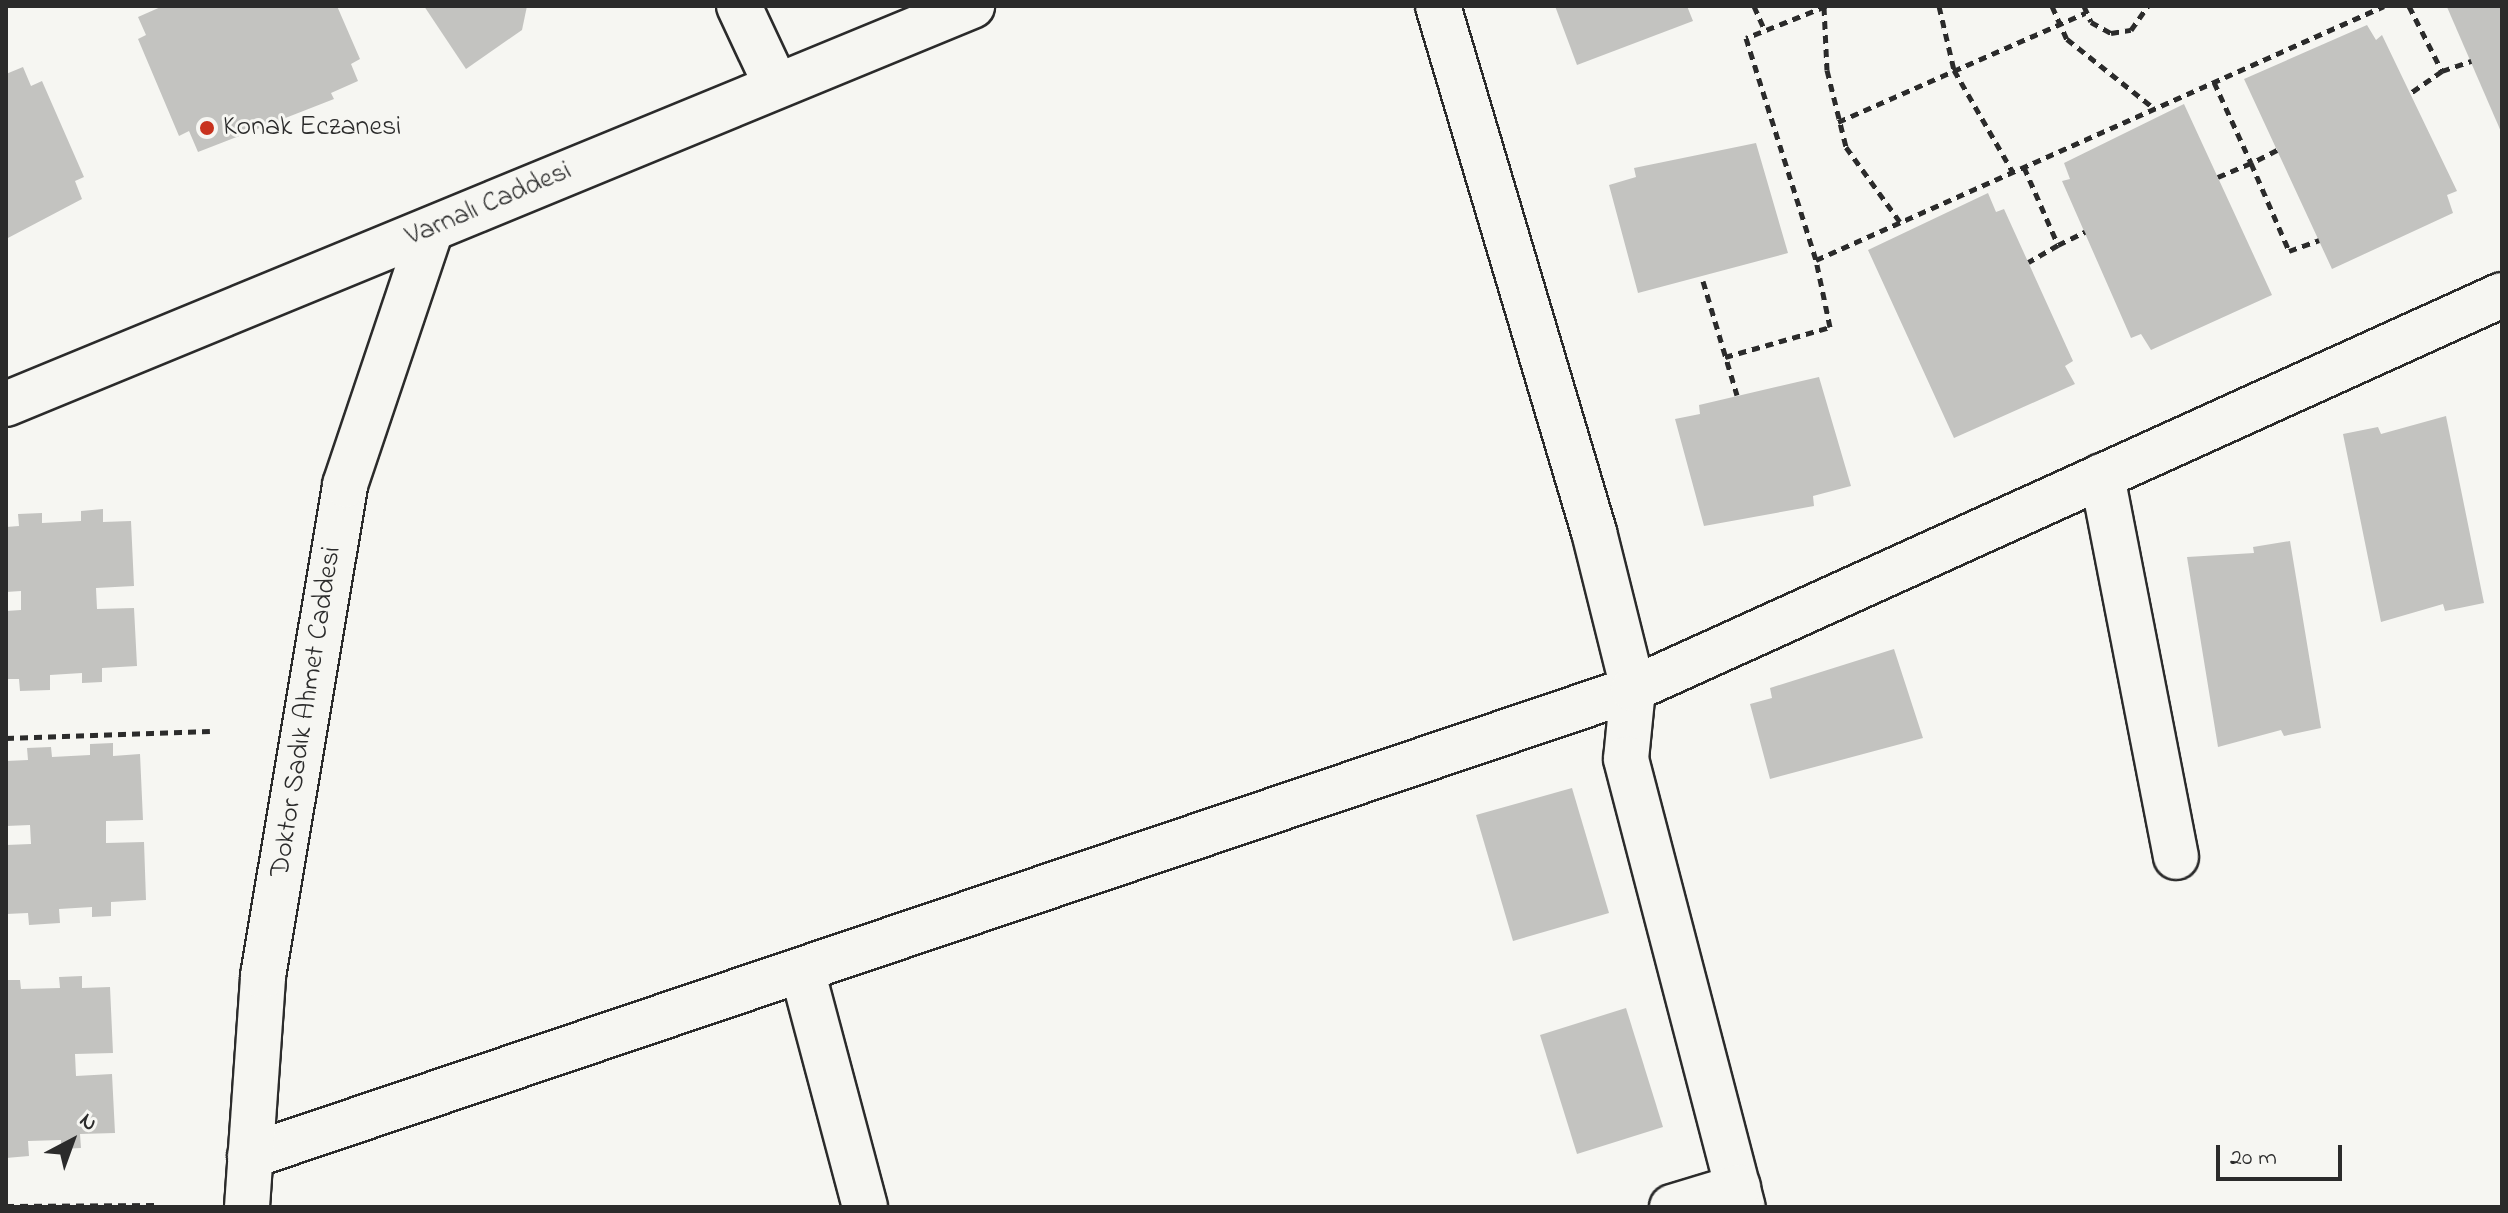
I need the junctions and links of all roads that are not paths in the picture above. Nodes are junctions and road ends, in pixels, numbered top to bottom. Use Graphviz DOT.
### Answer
graph roads {
  1 [pos="739,6"];
  2 [pos="972,6"];
  3 [pos="1438,6"];
  4 [pos="775,83"];
  5 [pos="431,230"];
  6 [pos="2502,295"];
  7 [pos="6,404"];
  8 [pos="2102,476"];
  9 [pos="1633,689"];
  10 [pos="2176,857"];
  11 [pos="802,970"];
  12 [pos="250,1156"];
  13 [pos="1740,1197"];
  14 [pos="247,1207"];
  15 [pos="865,1207"];
  16 [pos="1672,1207"];
  1 -- 4 [label="street"];
  2 -- 4 [label="street, Varnalı Caddesi"];
  3 -- 9 [label="street"];
  4 -- 5 [label="street, Varnalı Caddesi"];
  5 -- 7 [label="street, Varnalı Caddesi"];
  5 -- 12 [label="street, Doktor Sadık Ahmet Caddesi"];
  6 -- 8 [label="street"];
  8 -- 9 [label="street"];
  8 -- 10 [label="street"];
  9 -- 11 [label="street"];
  9 -- 13 [label="street"];
  11 -- 12 [label="street"];
  11 -- 15 [label="street"];
  12 -- 14 [label="street, Doktor Sadık Ahmet Caddesi"];
  13 -- 16 [label="street"];
}
